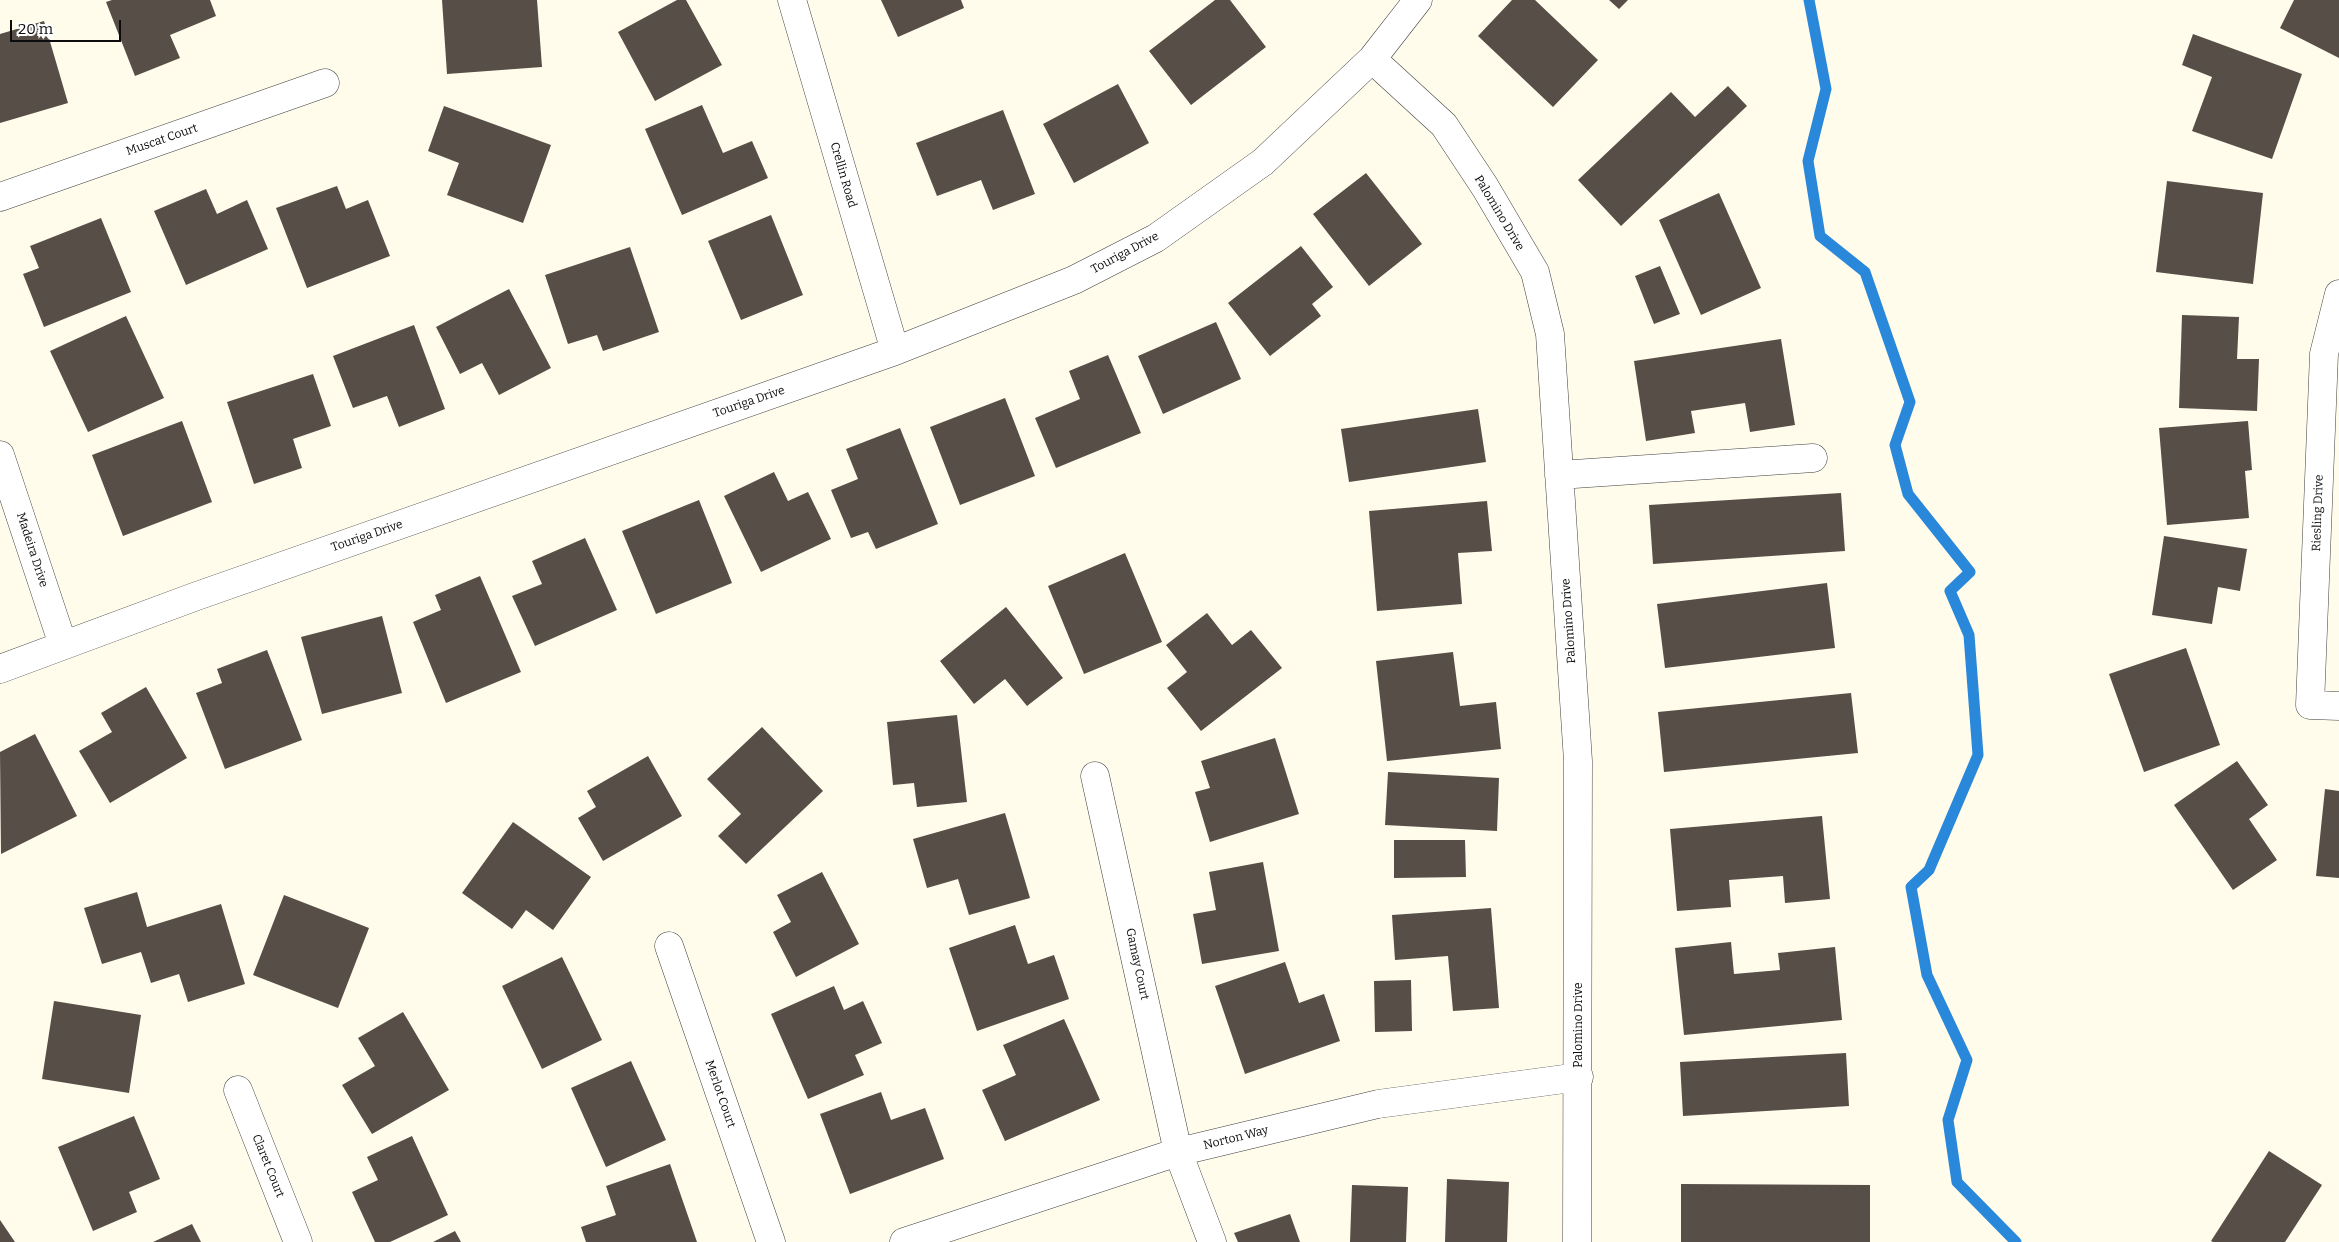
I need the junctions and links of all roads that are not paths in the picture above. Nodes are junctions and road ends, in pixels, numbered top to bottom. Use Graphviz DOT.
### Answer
graph roads {
  1 [pos="792,0"];
  2 [pos="1418,0"];
  3 [pos="1372,58"];
  4 [pos="325,83"];
  5 [pos="0,197"];
  6 [pos="2339,294"];
  7 [pos="895,351"];
  8 [pos="0,455"];
  9 [pos="1813,458"];
  10 [pos="1559,475"];
  11 [pos="64,644"];
  12 [pos="0,669"];
  13 [pos="2339,706"];
  14 [pos="1096,776"];
  15 [pos="669,946"];
  16 [pos="1579,1077"];
  17 [pos="238,1090"];
  18 [pos="1178,1152"];
  19 [pos="298,1242"];
  20 [pos="770,1242"];
  21 [pos="904,1242"];
  22 [pos="1212,1242"];
  23 [pos="1577,1242"];
  1 -- 7 [label="street, Crellin Road"];
  2 -- 3 [label="street, Touriga Drive"];
  3 -- 7 [label="street, Touriga Drive"];
  3 -- 10 [label="street, Palomino Drive"];
  4 -- 5 [label="street, Muscat Court"];
  6 -- 13 [label="street, Riesling Drive"];
  7 -- 11 [label="street, Touriga Drive"];
  8 -- 11 [label="street, Madeira Drive"];
  9 -- 10 [label="street"];
  10 -- 16 [label="street, Palomino Drive"];
  11 -- 12 [label="street, Touriga Drive"];
  14 -- 18 [label="street, Gamay Court"];
  15 -- 20 [label="street, Merlot Court"];
  16 -- 18 [label="street, Norton Way"];
  16 -- 23 [label="street, Palomino Drive"];
  17 -- 19 [label="street, Claret Court"];
  18 -- 21 [label="street, Norton Way"];
  18 -- 22 [label="street, Gamay Court"];
}
